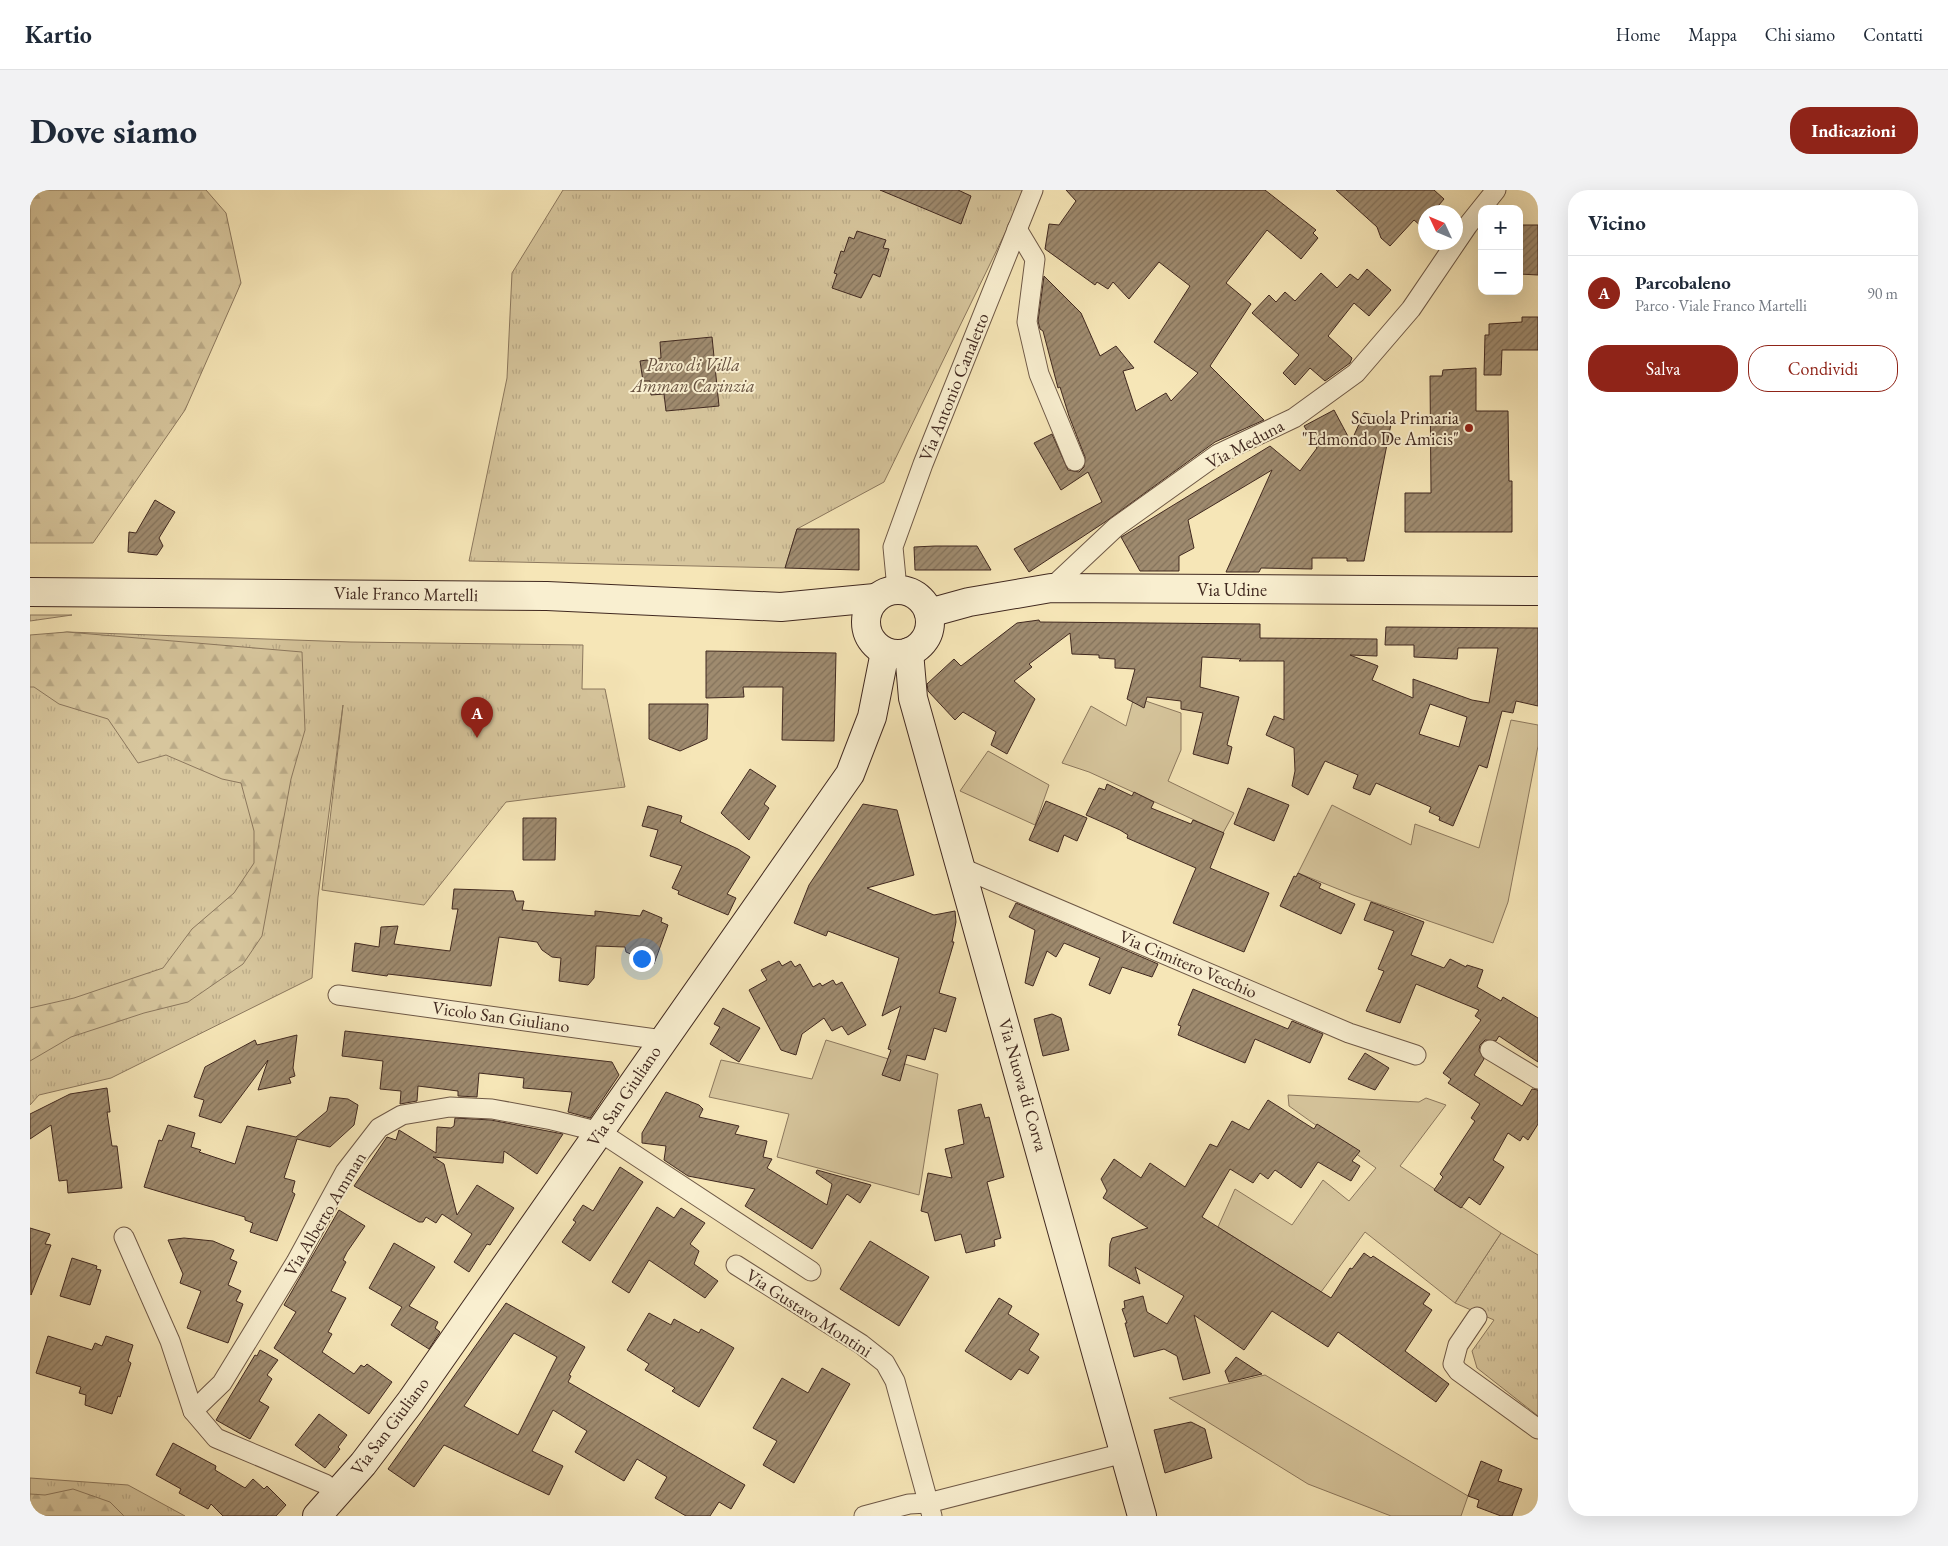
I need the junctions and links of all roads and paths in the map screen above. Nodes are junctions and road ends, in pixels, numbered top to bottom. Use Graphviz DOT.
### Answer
graph roads {
  1 [pos="1033,190"];
  2 [pos="1496,190"];
  3 [pos="1017,229"];
  4 [pos="1075,461"];
  5 [pos="1051,588"];
  6 [pos="1538,591"];
  7 [pos="30,592"];
  8 [pos="886,594"];
  9 [pos="781,607"];
  10 [pos="929,613"];
  11 [pos="865,625"];
  12 [pos="897,652"];
  13 [pos="962,868"];
  14 [pos="338,995"];
  15 [pos="663,1040"];
  16 [pos="1490,1050"];
  17 [pos="1416,1055"];
  18 [pos="1538,1079"];
  19 [pos="600,1132"];
  20 [pos="124,1237"];
  21 [pos="736,1265"];
  22 [pos="811,1271"];
  23 [pos="1477,1317"];
  24 [pos="193,1411"];
  25 [pos="1538,1429"];
  26 [pos="1124,1453"];
  27 [pos="336,1496"];
  28 [pos="930,1509"];
  29 [pos="317,1516"];
  30 [pos="864,1516"];
  31 [pos="1142,1516"];
  1 -- 3 [label="street, Via Antonio Canaletto"];
  2 -- 5 [label="street, Via Meduna"];
  3 -- 4 [label="street"];
  3 -- 8 [label="street, Via Antonio Canaletto"];
  5 -- 6 [label="main road, Via Udine"];
  5 -- 10 [label="main road, Via Udine"];
  7 -- 9 [label="main road, Viale Franco Martelli"];
  8 -- 9 [label="main road, Viale Franco Martelli"];
  8 -- 10 [label="main road"];
  8 -- 11 [label="main road"];
  9 -- 11 [label="main road, Viale Franco Martelli"];
  10 -- 12 [label="main road"];
  11 -- 12 [label="main road"];
  12 -- 13 [label="main road, Via Nuova di Corva"];
  12 -- 15 [label="main road, Via San Giuliano"];
  13 -- 17 [label="street, Via Cimitero Vecchio"];
  13 -- 26 [label="main road, Via Nuova di Corva"];
  14 -- 15 [label="street, Vicolo San Giuliano"];
  15 -- 19 [label="main road, Via San Giuliano"];
  16 -- 18 [label="street"];
  19 -- 22 [label="street, Via Alberto Amman"];
  19 -- 24 [label="street, Via Alberto Amman"];
  19 -- 27 [label="main road, Via San Giuliano"];
  20 -- 24 [label="street"];
  21 -- 28 [label="street, Via Gustavo Montini"];
  23 -- 25 [label="street"];
  24 -- 27 [label="street"];
  26 -- 28 [label="street"];
  26 -- 31 [label="main road, Via Nuova di Corva"];
  27 -- 29 [label="main road, Via San Giuliano"];
  28 -- 30 [label="street"];
}
